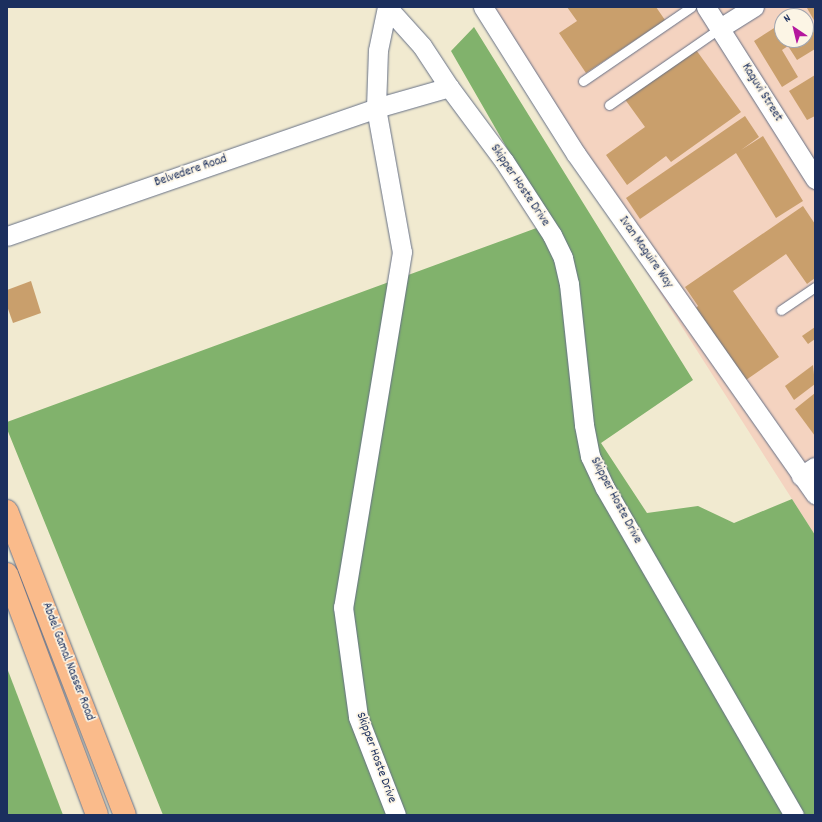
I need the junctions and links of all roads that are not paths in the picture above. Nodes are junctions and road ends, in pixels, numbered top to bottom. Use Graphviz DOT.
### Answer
graph roads {
  1 [pos="387,7"];
  2 [pos="483,7"];
  3 [pos="691,7"];
  4 [pos="706,7"];
  5 [pos="754,7"];
  6 [pos="720,28"];
  7 [pos="583,81"];
  8 [pos="448,87"];
  9 [pos="609,105"];
  10 [pos="376,108"];
  11 [pos="815,179"];
  12 [pos="7,236"];
  13 [pos="815,287"];
  14 [pos="781,310"];
  15 [pos="808,471"];
  16 [pos="815,494"];
  17 [pos="7,511"];
  18 [pos="7,574"];
  19 [pos="97,815"];
  20 [pos="125,815"];
  21 [pos="396,815"];
  22 [pos="794,815"];
  1 -- 8 [label="street, Skipper Hoste Drive"];
  1 -- 10 [label="street, Skipper Hoste Drive"];
  2 -- 15 [label="street, Ivan Maguire Way"];
  3 -- 7 [label="lane"];
  4 -- 6 [label="street, Kaguvi Street"];
  5 -- 6 [label="street"];
  6 -- 9 [label="lane"];
  6 -- 11 [label="street, Kaguvi Street"];
  8 -- 10 [label="street"];
  8 -- 22 [label="street, Skipper Hoste Drive"];
  10 -- 12 [label="street, Belvedere Road"];
  10 -- 21 [label="street, Skipper Hoste Drive"];
  13 -- 14 [label="lane"];
  15 -- 16 [label="street, Ivan Maguire Way"];
  17 -- 20 [label="highway, Abdel Gamal Nasser Road"];
  18 -- 19 [label="highway, Abdel Gamal Nasser Road"];
}
